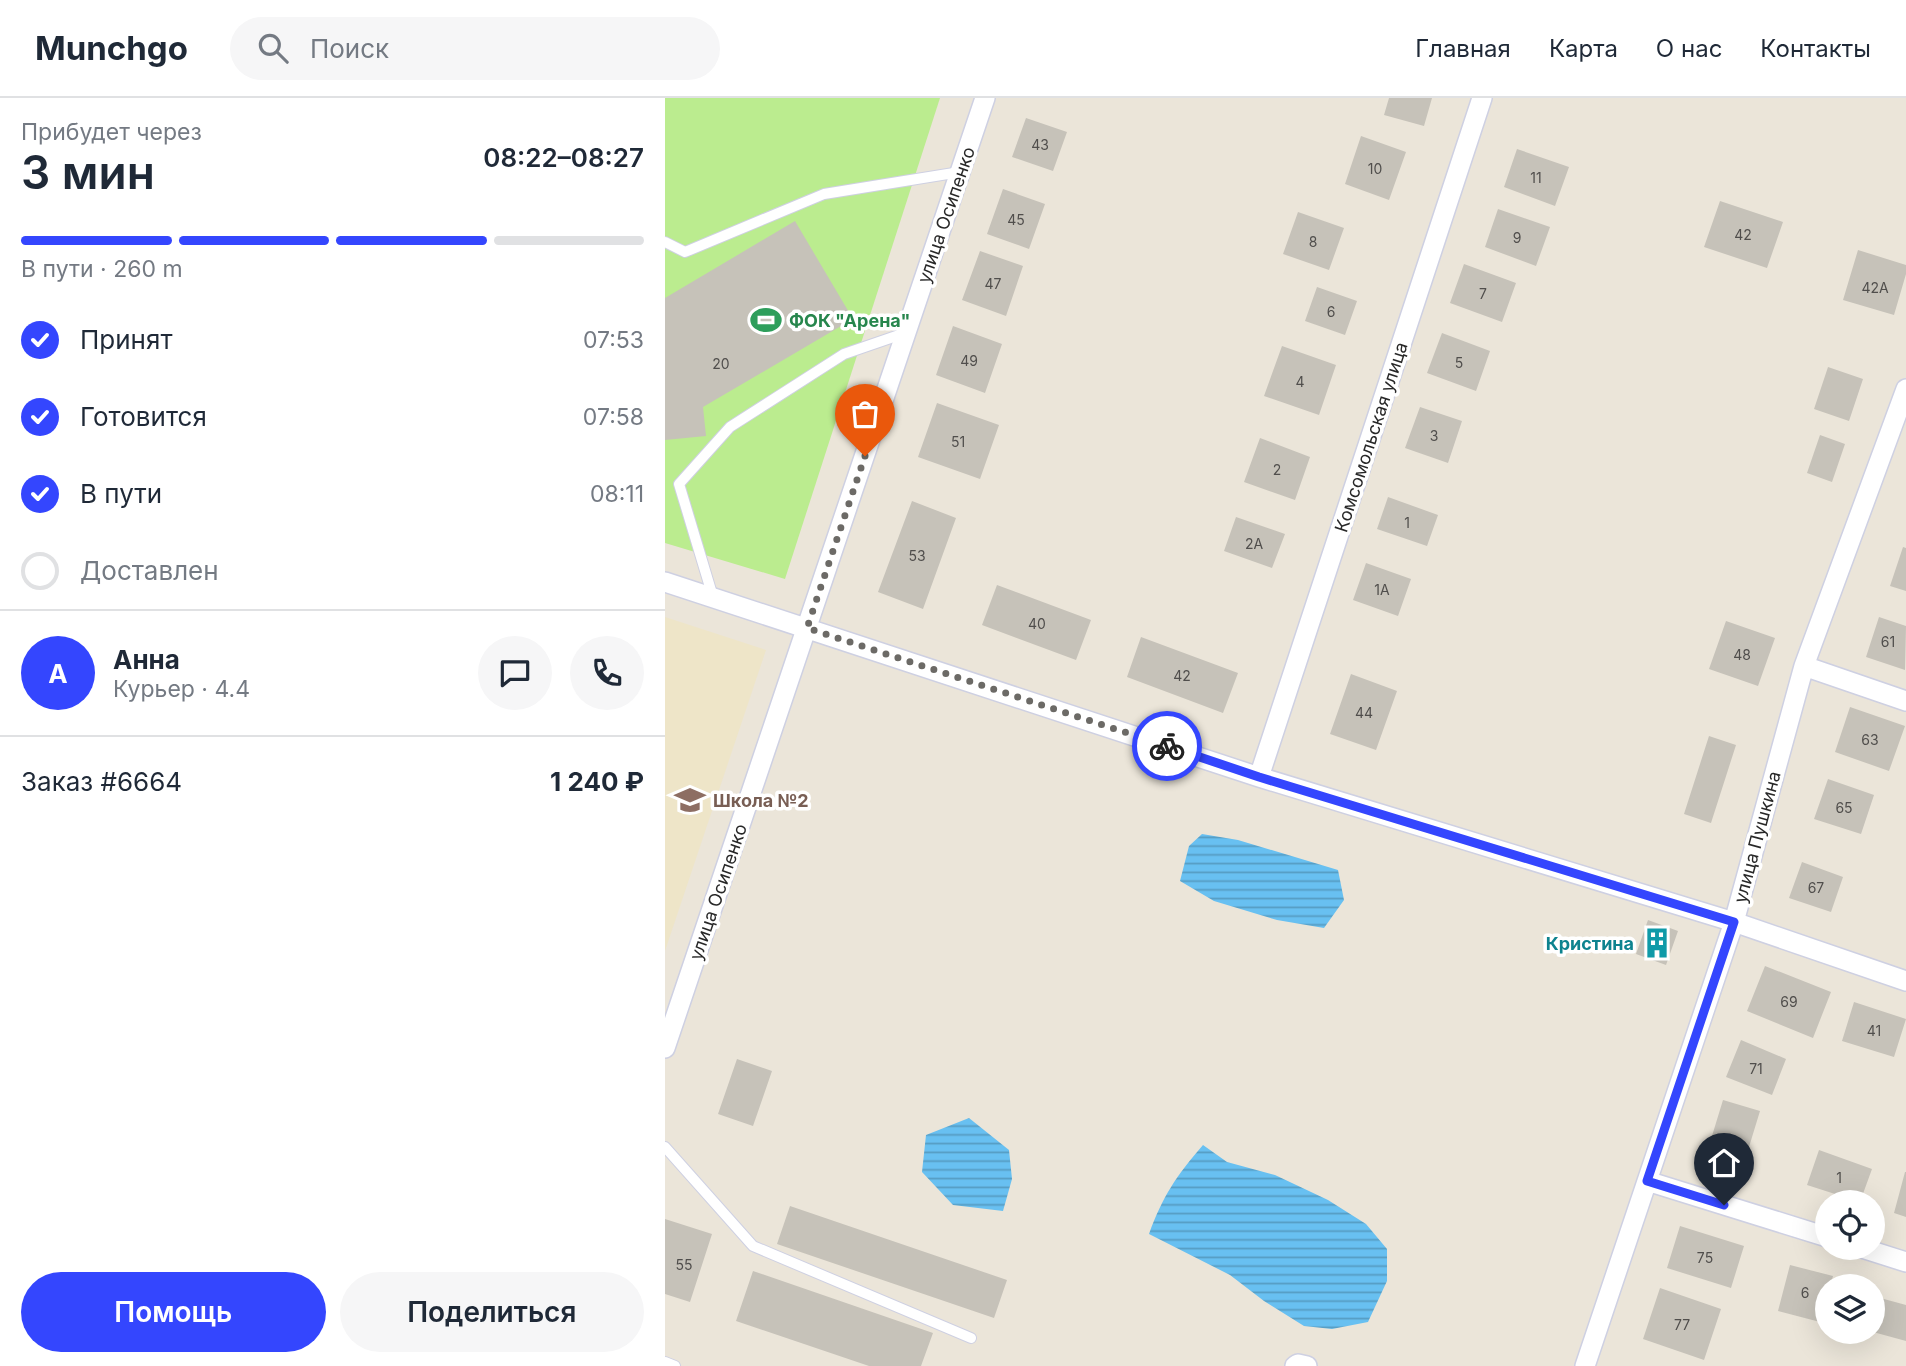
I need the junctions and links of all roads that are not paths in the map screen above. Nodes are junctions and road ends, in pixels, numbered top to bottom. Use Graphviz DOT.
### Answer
graph roads {
  1 [pos="985,98"];
  2 [pos="1482,98"];
  3 [pos="960,172"];
  4 [pos="665,242"];
  5 [pos="906,333"];
  6 [pos="1906,389"];
  7 [pos="665,582"];
  8 [pos="713,597"];
  9 [pos="807,628"];
  10 [pos="1804,666"];
  11 [pos="1906,701"];
  12 [pos="1259,777"];
  13 [pos="1734,922"];
  14 [pos="1906,981"];
  15 [pos="665,1048"];
  16 [pos="665,1147"];
  17 [pos="1647,1181"];
  18 [pos="1815,1233"];
  19 [pos="1885,1255"];
  20 [pos="1906,1262"];
  21 [pos="971,1338"];
  22 [pos="665,1362"];
  23 [pos="675,1366"];
  24 [pos="1585,1366"];
  1 -- 3 [label="street, улица Осипенко"];
  2 -- 12 [label="street, Комсомольская улица"];
  3 -- 4 [label="lane"];
  3 -- 5 [label="street, улица Осипенко"];
  5 -- 8 [label="lane"];
  5 -- 9 [label="street, улица Осипенко"];
  6 -- 10 [label="street, улица Пушкина"];
  7 -- 8 [label="street"];
  8 -- 9 [label="street"];
  9 -- 12 [label="street"];
  9 -- 15 [label="street, улица Осипенко"];
  10 -- 11 [label="street"];
  10 -- 13 [label="street, улица Пушкина"];
  12 -- 13 [label="street"];
  13 -- 14 [label="street"];
  13 -- 17 [label="street, улица Пушкина"];
  16 -- 21 [label="lane"];
  17 -- 18 [label="street"];
  17 -- 24 [label="street, улица Пушкина"];
  19 -- 20 [label="street"];
  22 -- 23 [label="lane"];
}
